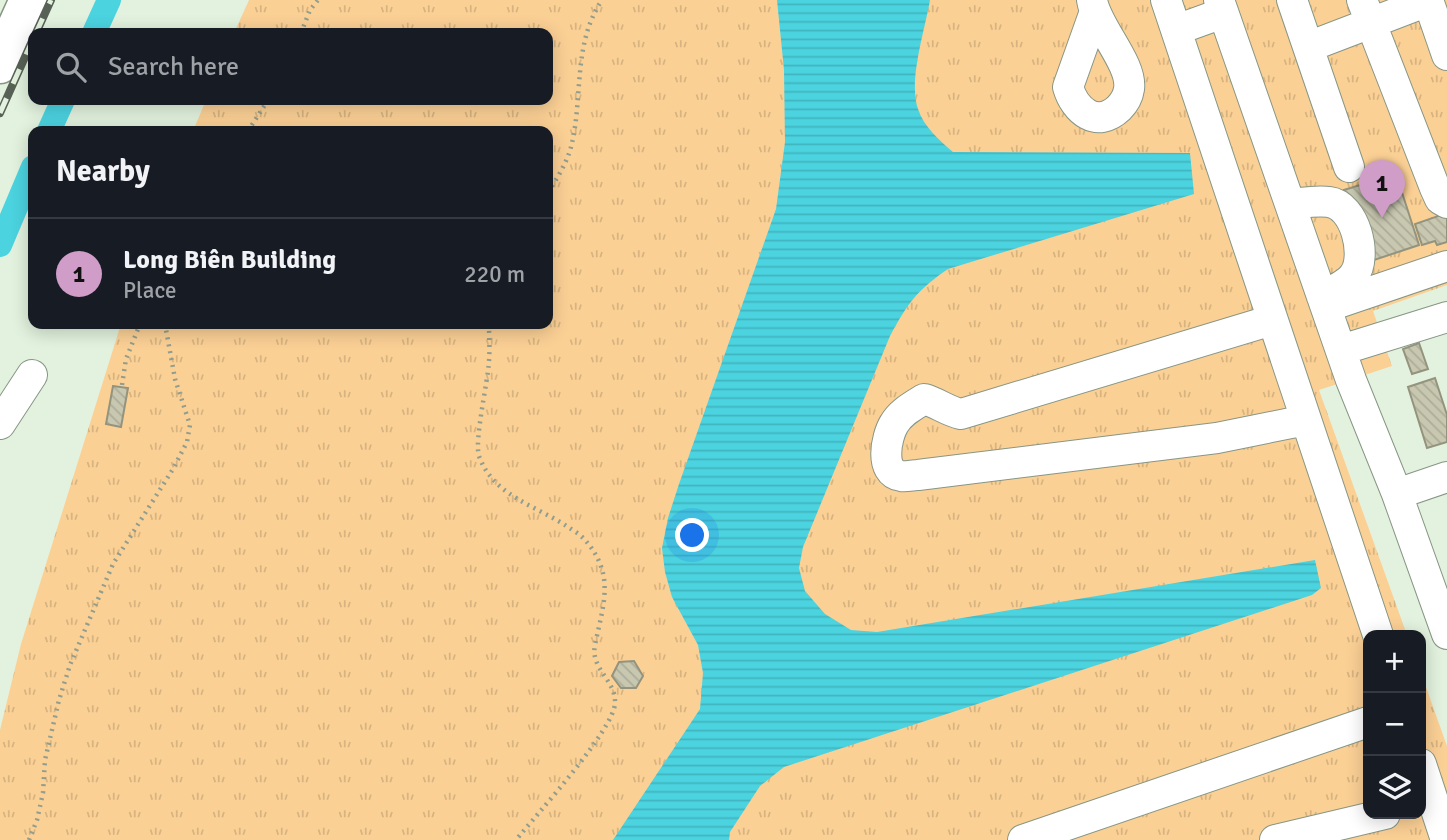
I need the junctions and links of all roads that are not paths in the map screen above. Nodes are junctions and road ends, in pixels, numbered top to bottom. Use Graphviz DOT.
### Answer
graph roads {
  1 [pos="29,0"];
  2 [pos="1166,0"];
  3 [pos="1292,0"];
  4 [pos="1428,0"];
  5 [pos="1221,6"];
  6 [pos="1366,12"];
  7 [pos="1176,30"];
  8 [pos="1307,47"];
  9 [pos="1447,55"];
  10 [pos="0,64"];
  11 [pos="1349,167"];
  12 [pos="1447,203"];
  13 [pos="1290,204"];
  14 [pos="1447,266"];
  15 [pos="1324,302"];
  16 [pos="1447,317"];
  17 [pos="1272,320"];
  18 [pos="1341,350"];
  19 [pos="32,375"];
  20 [pos="1306,419"];
  21 [pos="0,424"];
  22 [pos="1447,477"];
  23 [pos="1397,494"];
  24 [pos="1436,568"];
  25 [pos="1376,630"];
  26 [pos="1447,634"];
  27 [pos="1363,724"];
  28 [pos="1427,804"];
  29 [pos="1364,819"];
  30 [pos="1023,840"];
  31 [pos="1275,840"];
  32 [pos="1446,840"];
  1 -- 10 [label="highway"];
  2 -- 7 [label="street"];
  3 -- 8 [label="street"];
  4 -- 6 [label="street"];
  4 -- 9 [label="street"];
  5 -- 7 [label="street"];
  5 -- 13 [label="street"];
  6 -- 8 [label="street"];
  6 -- 12 [label="street"];
  7 -- 17 [label="street"];
  8 -- 11 [label="street"];
  13 -- 15 [label="street"];
  13 -- 15 [label="street"];
  14 -- 15 [label="street"];
  15 -- 18 [label="street"];
  16 -- 18 [label="street"];
  17 -- 20 [label="street"];
  17 -- 20 [label="street"];
  18 -- 23 [label="street"];
  19 -- 21 [label="street"];
  20 -- 25 [label="street"];
  22 -- 23 [label="street"];
  23 -- 24 [label="street"];
  24 -- 26 [label="street"];
  27 -- 30 [label="street"];
  28 -- 32 [label="street"];
  29 -- 31 [label="street"];
}
